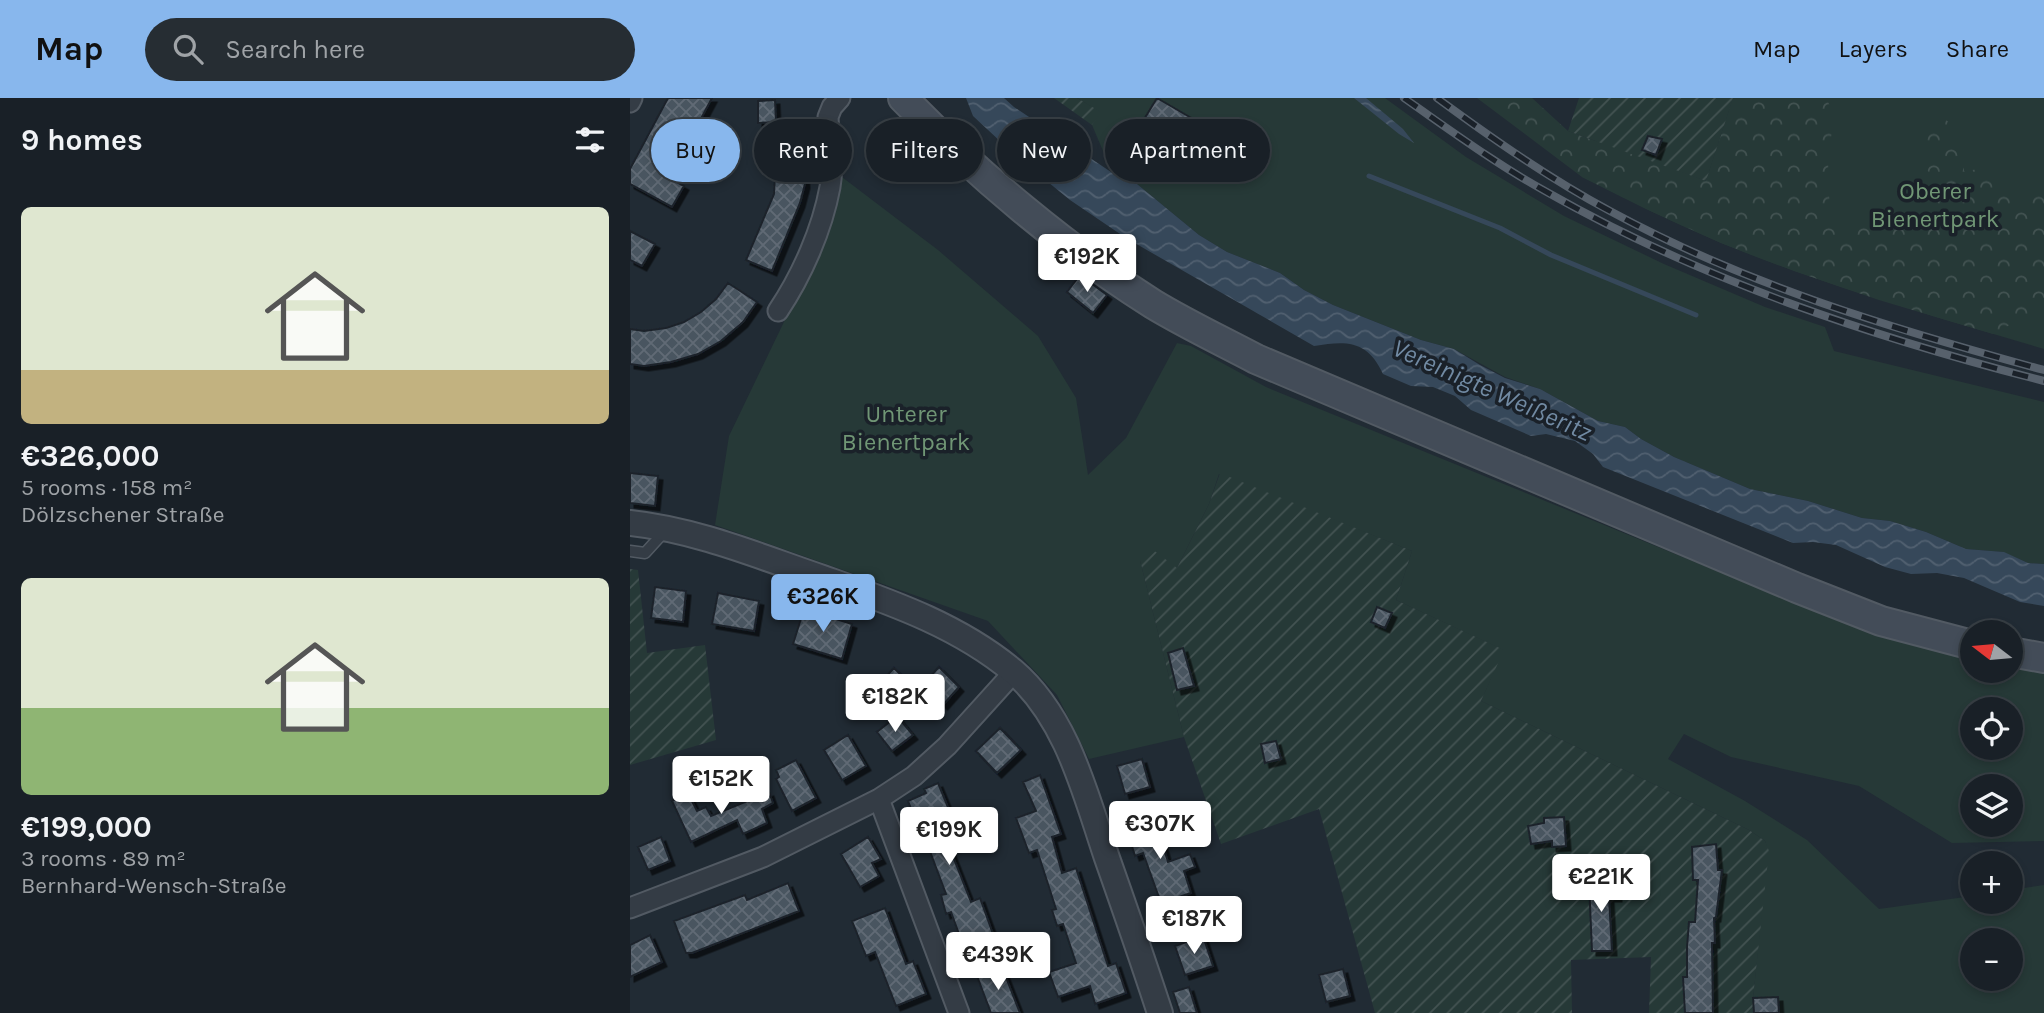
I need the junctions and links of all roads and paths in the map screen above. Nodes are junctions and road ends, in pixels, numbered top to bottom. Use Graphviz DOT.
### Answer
graph roads {
  1 [pos="840,98"];
  2 [pos="903,98"];
  3 [pos="778,311"];
  4 [pos="630,523"];
  5 [pos="667,530"];
  6 [pos="630,551"];
  7 [pos="1960,642"];
  8 [pos="2023,654"];
  9 [pos="2044,658"];
  10 [pos="1014,672"];
  11 [pos="879,799"];
  12 [pos="630,908"];
  13 [pos="959,1013"];
  14 [pos="1160,1013"];
  1 -- 3 [label="street"];
  2 -- 7 [label="main road"];
  4 -- 5 [label="street"];
  5 -- 6 [label="lane"];
  5 -- 10 [label="street"];
  8 -- 9 [label="main road"];
  10 -- 11 [label="street"];
  10 -- 14 [label="street"];
  11 -- 12 [label="street"];
  11 -- 13 [label="street"];
}
